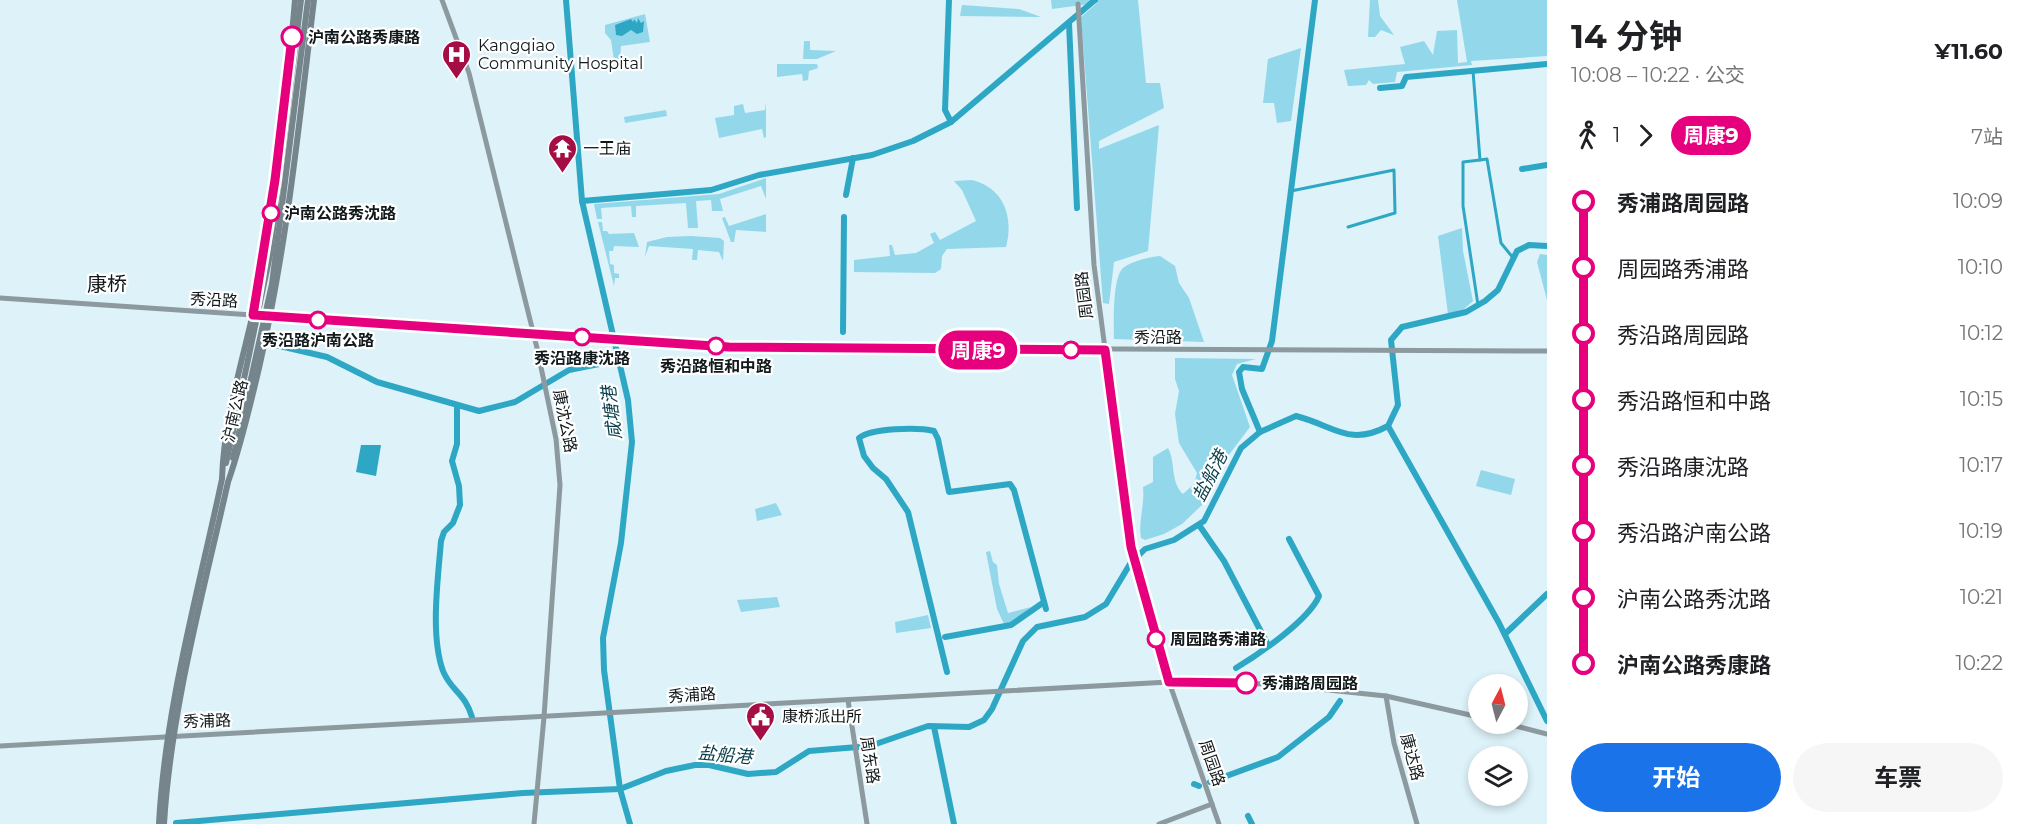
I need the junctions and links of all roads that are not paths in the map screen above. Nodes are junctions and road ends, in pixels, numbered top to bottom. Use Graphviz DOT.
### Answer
graph roads {
  1 [pos="295,0"];
  2 [pos="301,0"];
  3 [pos="308,0"];
  4 [pos="314,0"];
  5 [pos="442,0"];
  6 [pos="1077,5"];
  7 [pos="0,298"];
  8 [pos="253,315"];
  9 [pos="270,316"];
  10 [pos="533,334"];
  11 [pos="1105,350"];
  12 [pos="1547,351"];
  13 [pos="236,432"];
  14 [pos="225,481"];
  15 [pos="1169,682"];
  16 [pos="1386,696"];
  17 [pos="848,700"];
  18 [pos="1468,715"];
  19 [pos="544,717"];
  20 [pos="1528,730"];
  21 [pos="1544,734"];
  22 [pos="172,736"];
  23 [pos="0,746"];
  24 [pos="1212,804"];
  25 [pos="159,824"];
  26 [pos="164,824"];
  27 [pos="534,824"];
  28 [pos="867,824"];
  29 [pos="1159,824"];
  30 [pos="1219,824"];
  31 [pos="1417,824"];
  1 -- 8 [label="main road, 沪南公路"];
  2 -- 13 [label="main road, bridge"];
  3 -- 13 [label="main road, bridge"];
  4 -- 9 [label="main road, 沪南公路"];
  5 -- 10 [label="main road, 康沈公路"];
  6 -- 11 [label="main road, 周园路"];
  7 -- 8 [label="main road, 秀沿路"];
  8 -- 9 [label="main road, 秀沿路"];
  8 -- 14 [label="main road, 沪南公路"];
  9 -- 10 [label="main road, 秀沿路"];
  9 -- 14 [label="main road, 沪南公路"];
  10 -- 11 [label="main road, 秀沿路"];
  10 -- 19 [label="main road, 康沈公路"];
  11 -- 12 [label="main road, 秀沿路"];
  11 -- 15 [label="main road, 周园路"];
  13 -- 14 [label="main road"];
  14 -- 22 [label="main road, 沪南公路"];
  15 -- 16 [label="main road, 秀浦路"];
  15 -- 17 [label="main road, 秀浦路"];
  15 -- 24 [label="main road, 周园路"];
  16 -- 18 [label="main road, 秀浦路"];
  16 -- 31 [label="main road, 康达路"];
  17 -- 19 [label="main road, 秀浦路"];
  17 -- 28 [label="main road, 周东路"];
  19 -- 22 [label="main road, 秀浦路"];
  19 -- 27 [label="main road, 康沈公路"];
  20 -- 21 [label="main road"];
  22 -- 23 [label="main road, 秀浦路"];
  22 -- 25 [label="main road, 沪南公路"];
  22 -- 26 [label="main road, 沪南公路"];
  24 -- 29 [label="main road"];
  24 -- 30 [label="main road, 周园路"];
}
